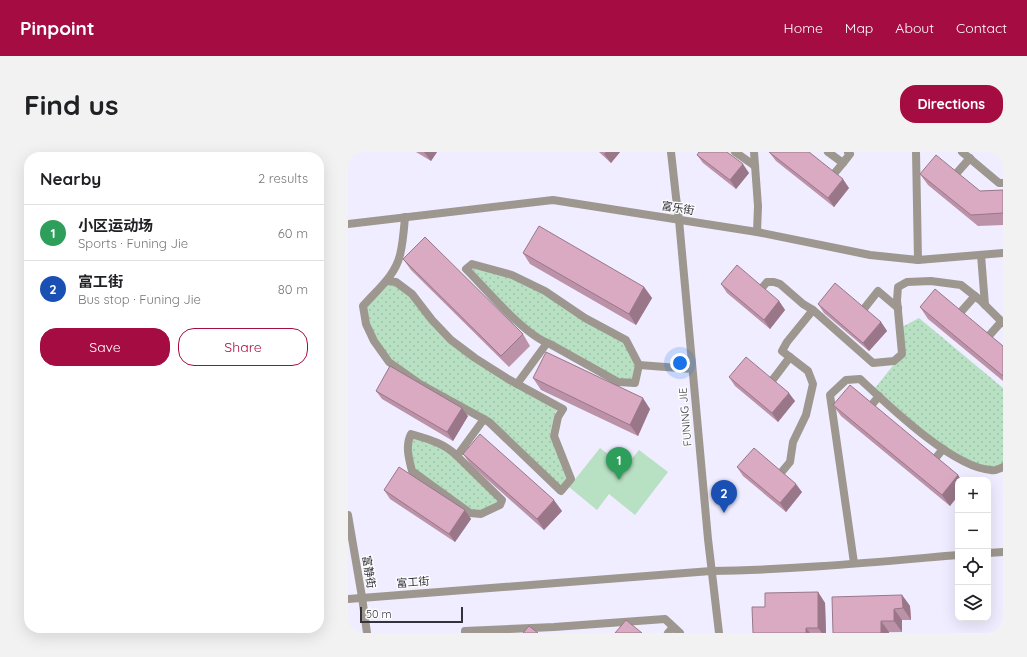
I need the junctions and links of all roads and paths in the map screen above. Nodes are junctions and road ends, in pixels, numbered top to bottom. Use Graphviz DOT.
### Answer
graph roads {
  1 [pos="671,152"];
  2 [pos="754,152"];
  3 [pos="848,152"];
  4 [pos="916,152"];
  5 [pos="962,152"];
  6 [pos="831,153"];
  7 [pos="735,155"];
  8 [pos="970,158"];
  9 [pos="843,163"];
  10 [pos="755,166"];
  11 [pos="833,175"];
  12 [pos="955,175"];
  13 [pos="1000,185"];
  14 [pos="405,217"];
  15 [pos="679,220"];
  16 [pos="348,224"];
  17 [pos="757,232"];
  18 [pos="1003,253"];
  19 [pos="981,255"];
  20 [pos="918,260"];
  21 [pos="386,281"];
  22 [pos="761,290"];
  23 [pos="975,296"];
  24 [pos="985,305"];
  25 [pos="898,308"];
  26 [pos="813,310"];
  27 [pos="863,310"];
  28 [pos="959,314"];
  29 [pos="1002,322"];
  30 [pos="988,338"];
  31 [pos="547,343"];
  32 [pos="790,357"];
  33 [pos="639,365"];
  34 [pos="692,370"];
  35 [pos="771,382"];
  36 [pos="517,384"];
  37 [pos="878,396"];
  38 [pos="870,407"];
  39 [pos="484,419"];
  40 [pos="943,449"];
  41 [pos="457,456"];
  42 [pos="934,460"];
  43 [pos="1003,467"];
  44 [pos="780,474"];
  45 [pos="348,515"];
  46 [pos="1003,552"];
  47 [pos="991,553"];
  48 [pos="955,555"];
  49 [pos="854,563"];
  50 [pos="711,571"];
  51 [pos="362,597"];
  52 [pos="348,598"];
  53 [pos="554,627"];
  54 [pos="671,630"];
  55 [pos="367,633"];
  56 [pos="465,633"];
  57 [pos="561,633"];
  58 [pos="680,633"];
  59 [pos="719,633"];
  1 -- 15 [label="street, FUNING JIE"];
  2 -- 10 [label="street"];
  3 -- 9 [label="street"];
  4 -- 20 [label="street"];
  5 -- 8 [label="street"];
  6 -- 9 [label="street"];
  7 -- 10 [label="street"];
  8 -- 12 [label="street"];
  8 -- 13 [label="street"];
  9 -- 11 [label="street"];
  10 -- 17 [label="street"];
  14 -- 15 [label="street, 富乐街"];
  14 -- 16 [label="street, 富乐街"];
  14 -- 21 [label="street"];
  15 -- 17 [label="street, 富乐街"];
  15 -- 34 [label="street, FUNING JIE"];
  17 -- 20 [label="street, 富乐街"];
  18 -- 19 [label="street, 富乐街"];
  19 -- 20 [label="street, 富乐街"];
  19 -- 24 [label="street"];
  21 -- 36 [label="street"];
  21 -- 39 [label="street"];
  22 -- 26 [label="street"];
  23 -- 24 [label="street"];
  23 -- 25 [label="street"];
  23 -- 28 [label="street"];
  24 -- 29 [label="street"];
  25 -- 26 [label="street"];
  25 -- 27 [label="street"];
  26 -- 32 [label="street"];
  29 -- 30 [label="street"];
  31 -- 33 [label="street"];
  31 -- 33 [label="street"];
  31 -- 36 [label="street"];
  32 -- 35 [label="street"];
  32 -- 44 [label="street"];
  33 -- 34 [label="street"];
  34 -- 50 [label="street, FUNING JIE"];
  36 -- 39 [label="street"];
  37 -- 38 [label="street"];
  37 -- 40 [label="street"];
  37 -- 49 [label="street"];
  39 -- 41 [label="street"];
  40 -- 42 [label="street"];
  40 -- 43 [label="street"];
  41 -- 41 [label="street"];
  45 -- 51 [label="street, 富静街"];
  46 -- 47 [label="street"];
  48 -- 49 [label="street, 富工街"];
  49 -- 50 [label="street, 富工街"];
  50 -- 51 [label="street, 富工街"];
  50 -- 59 [label="street, FUNING JIE"];
  51 -- 52 [label="street, 富工街"];
  51 -- 55 [label="street, 富静街"];
  53 -- 54 [label="street"];
  53 -- 56 [label="street"];
  53 -- 57 [label="street"];
  54 -- 58 [label="street"];
}
